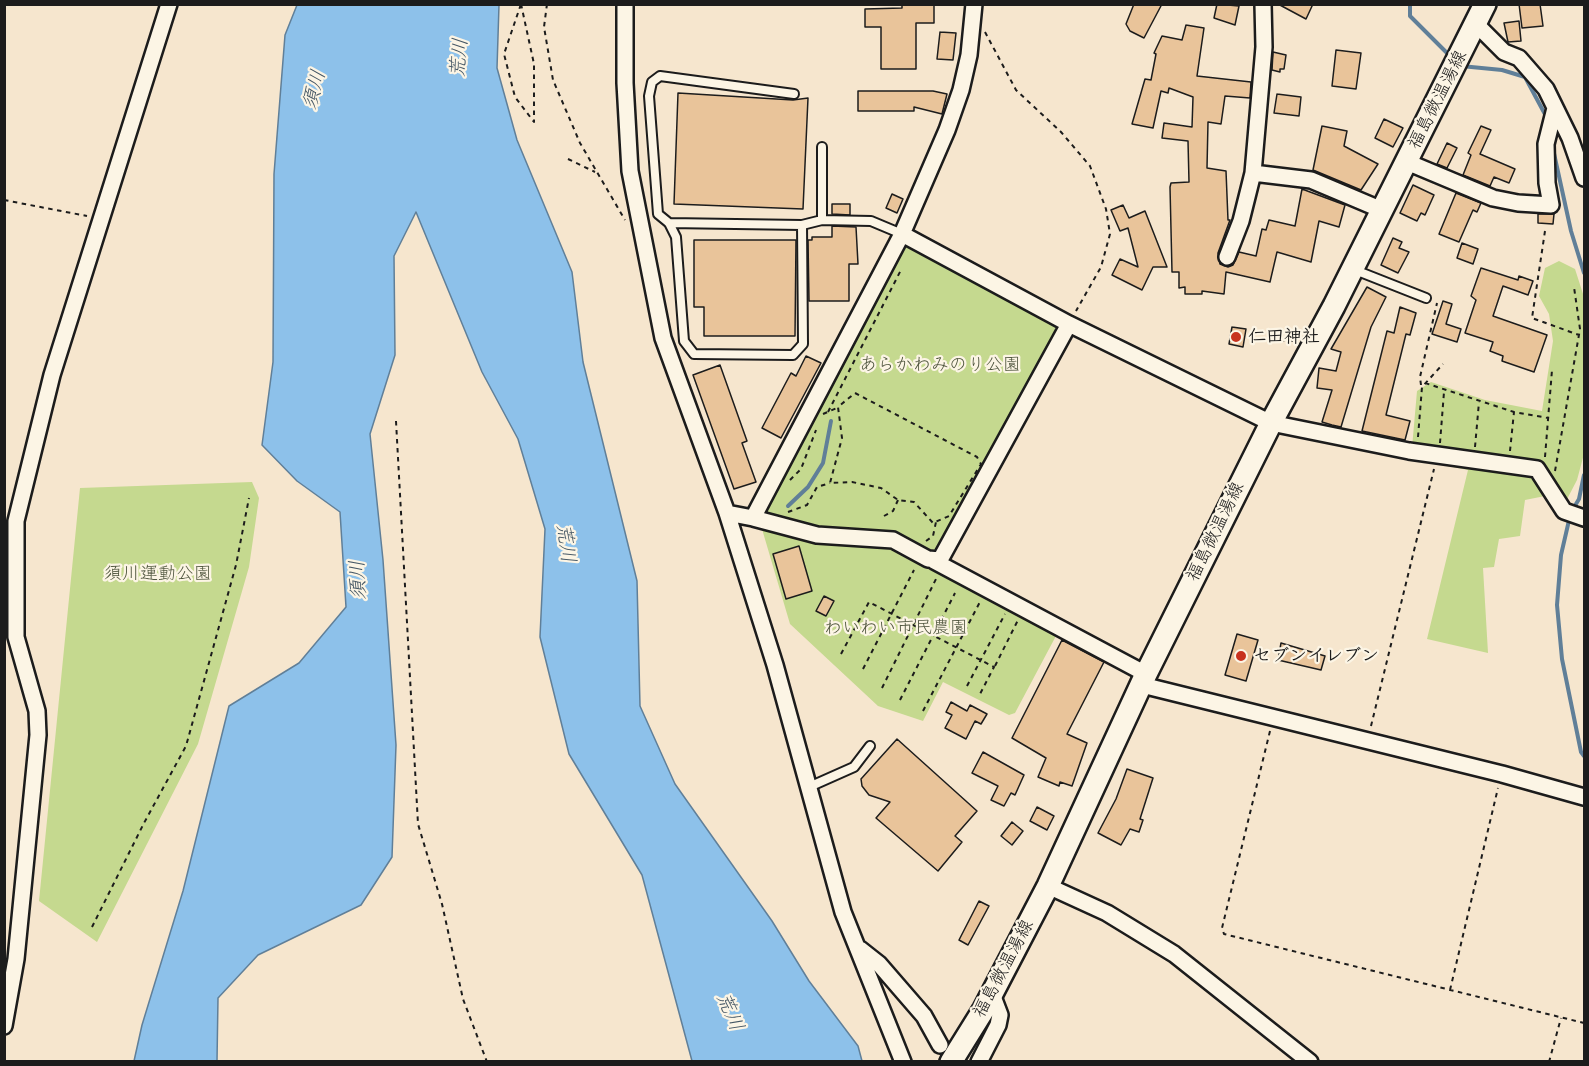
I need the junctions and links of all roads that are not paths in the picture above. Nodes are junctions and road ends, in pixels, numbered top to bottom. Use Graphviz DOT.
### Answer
graph roads {
  1 [pos="169,4"];
  2 [pos="625,4"];
  3 [pos="1263,4"];
  4 [pos="1485,4"];
  5 [pos="974,6"];
  6 [pos="1476,24"];
  7 [pos="794,94"];
  8 [pos="1555,108"];
  9 [pos="822,147"];
  10 [pos="1407,162"];
  11 [pos="1581,163"];
  12 [pos="1253,173"];
  13 [pos="1584,178"];
  14 [pos="1382,210"];
  15 [pos="822,220"];
  16 [pos="669,224"];
  17 [pos="802,225"];
  18 [pos="902,234"];
  19 [pos="1227,257"];
  20 [pos="1353,269"];
  21 [pos="1426,298"];
  22 [pos="1069,324"];
  23 [pos="1271,423"];
  24 [pos="727,513"];
  25 [pos="753,518"];
  26 [pos="1584,518"];
  27 [pos="934,561"];
  28 [pos="10,630"];
  29 [pos="1144,680"];
  30 [pos="870,746"];
  31 [pos="809,787"];
  32 [pos="1584,797"];
  33 [pos="1048,886"];
  34 [pos="858,948"];
  35 [pos="10,958"];
  36 [pos="992,994"];
  37 [pos="4,1026"];
  38 [pos="945,1054"];
  39 [pos="903,1062"];
  40 [pos="979,1062"];
  41 [pos="1310,1062"];
  1 -- 28 [label="street"];
  2 -- 24 [label="street"];
  3 -- 12 [label="street"];
  4 -- 6 [label="main road, 福島微温湯線"];
  5 -- 18 [label="street"];
  6 -- 8 [label="street"];
  6 -- 10 [label="main road, 福島微温湯線"];
  7 -- 16 [label="lane"];
  8 -- 10 [label="street"];
  8 -- 11 [label="street"];
  9 -- 15 [label="lane"];
  10 -- 14 [label="main road, 福島微温湯線"];
  11 -- 13 [label="street"];
  12 -- 14 [label="street"];
  12 -- 19 [label="street"];
  14 -- 20 [label="main road, 福島微温湯線"];
  15 -- 17 [label="lane"];
  15 -- 18 [label="lane"];
  16 -- 17 [label="lane"];
  16 -- 17 [label="lane"];
  18 -- 22 [label="street"];
  18 -- 25 [label="street"];
  20 -- 21 [label="lane"];
  20 -- 23 [label="main road, 福島微温湯線"];
  22 -- 23 [label="street"];
  22 -- 27 [label="street"];
  23 -- 26 [label="street"];
  23 -- 29 [label="main road, 福島微温湯線"];
  24 -- 25 [label="street"];
  24 -- 31 [label="street"];
  25 -- 27 [label="street"];
  27 -- 29 [label="street"];
  28 -- 35 [label="street"];
  29 -- 32 [label="street"];
  29 -- 33 [label="main road, 福島微温湯線"];
  30 -- 31 [label="lane"];
  31 -- 34 [label="street"];
  33 -- 36 [label="main road, 福島微温湯線"];
  33 -- 41 [label="street"];
  34 -- 38 [label="street"];
  34 -- 39 [label="street"];
  35 -- 37 [label="street"];
  36 -- 38 [label="main road, 福島微温湯線"];
  36 -- 40 [label="street"];
}
